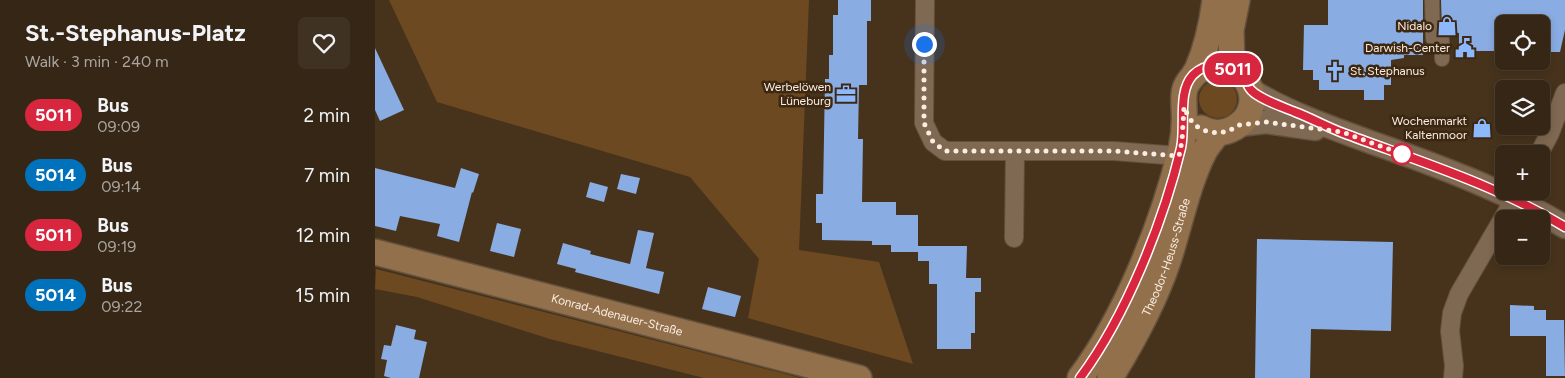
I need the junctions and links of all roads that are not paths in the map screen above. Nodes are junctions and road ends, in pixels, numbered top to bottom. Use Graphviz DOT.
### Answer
graph roads {
  1 [pos="925,0"];
  2 [pos="1215,0"];
  3 [pos="1237,0"];
  4 [pos="1432,0"];
  5 [pos="1442,59"];
  6 [pos="1232,68"];
  7 [pos="1195,73"];
  8 [pos="1251,90"];
  9 [pos="1565,93"];
  10 [pos="1184,107"];
  11 [pos="1228,129"];
  12 [pos="1342,132"];
  13 [pos="1544,145"];
  14 [pos="1015,151"];
  15 [pos="1179,156"];
  16 [pos="1517,205"];
  17 [pos="1565,227"];
  18 [pos="1550,233"];
  19 [pos="1014,238"];
  20 [pos="1565,242"];
  21 [pos="375,252"];
  22 [pos="859,378"];
  23 [pos="1080,378"];
  24 [pos="1110,378"];
  25 [pos="1453,378"];
  1 -- 14 [label="street"];
  2 -- 7 [label="main road, Theodor-Heuss-Straße"];
  3 -- 6 [label="main road"];
  4 -- 5 [label="street"];
  6 -- 7 [label="main road"];
  6 -- 8 [label="main road"];
  7 -- 10 [label="main road, Theodor-Heuss-Straße"];
  8 -- 11 [label="main road, Theodor-Heuss-Straße"];
  8 -- 12 [label="street"];
  9 -- 13 [label="street"];
  10 -- 11 [label="main road"];
  10 -- 15 [label="main road, Theodor-Heuss-Straße"];
  11 -- 12 [label="street"];
  11 -- 24 [label="main road, Theodor-Heuss-Straße"];
  12 -- 16 [label="street"];
  14 -- 15 [label="street"];
  14 -- 19 [label="street"];
  15 -- 23 [label="main road, Theodor-Heuss-Straße"];
  16 -- 17 [label="street"];
  16 -- 25 [label="street"];
  18 -- 20 [label="street"];
  21 -- 22 [label="main road, Konrad-Adenauer-Straße"];
}
